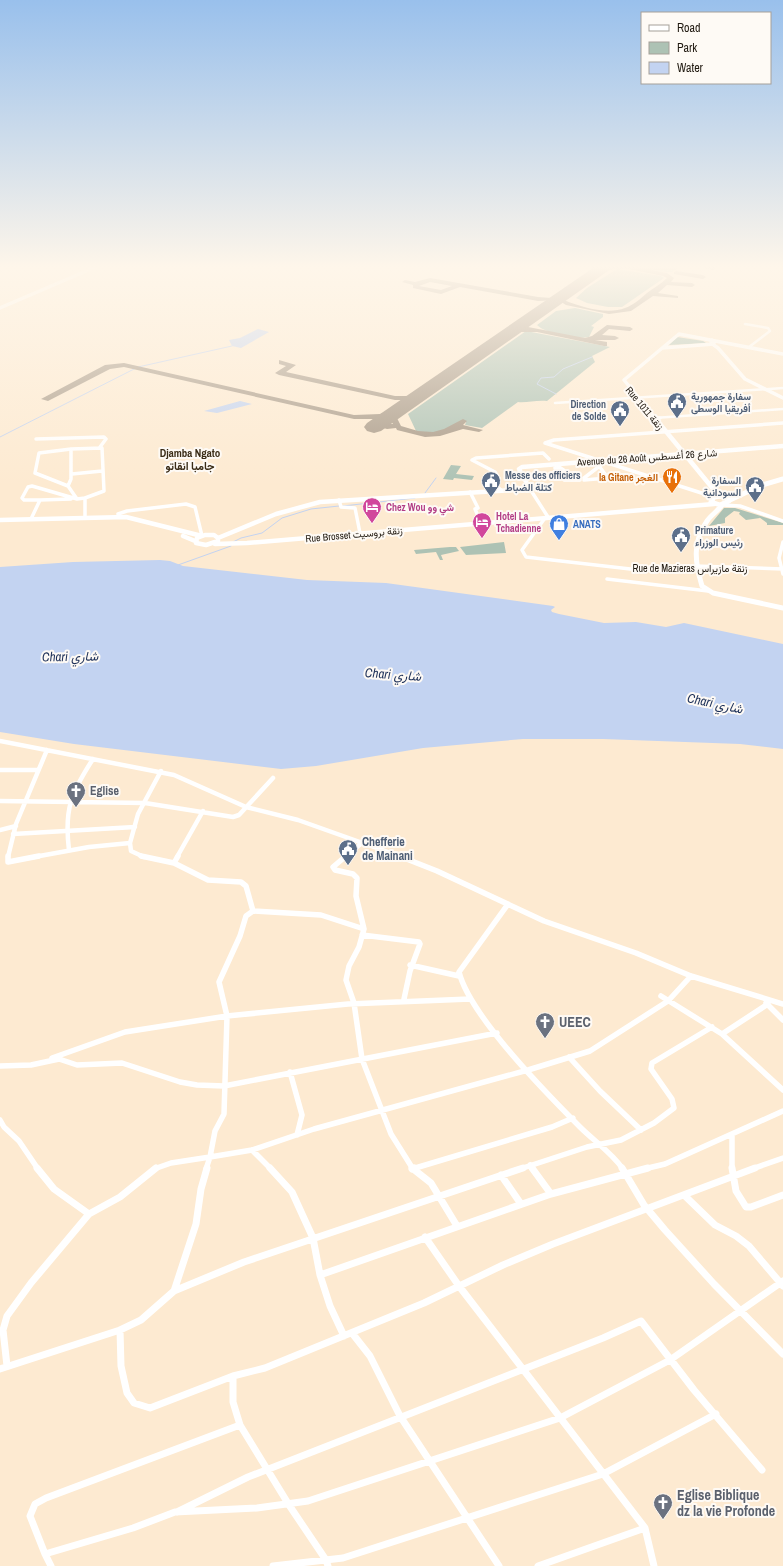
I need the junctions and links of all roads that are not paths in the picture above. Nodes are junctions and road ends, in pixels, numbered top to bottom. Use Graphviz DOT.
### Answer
graph roads {
  1 [pos="673,339"];
  2 [pos="699,339"];
  3 [pos="759,339"];
  4 [pos="712,342"];
  5 [pos="719,343"];
  6 [pos="749,347"];
  7 [pos="662,348"];
  8 [pos="783,354"];
  9 [pos="731,362"];
  10 [pos="783,388"];
  11 [pos="765,389"];
  12 [pos="638,398"];
  13 [pos="783,398"];
  14 [pos="555,403"];
  15 [pos="783,409"];
  16 [pos="654,418"];
  17 [pos="783,423"];
  18 [pos="666,432"];
  19 [pos="36,439"];
  20 [pos="783,446"];
  21 [pos="100,447"];
  22 [pos="71,449"];
  23 [pos="684,454"];
  24 [pos="549,459"];
  25 [pos="597,461"];
  26 [pos="604,463"];
  27 [pos="599,466"];
  28 [pos="102,471"];
  29 [pos="72,474"];
  30 [pos="581,479"];
  31 [pos="783,479"];
  32 [pos="68,486"];
  33 [pos="530,489"];
  34 [pos="501,490"];
  35 [pos="470,492"];
  36 [pos="742,494"];
  37 [pos="85,498"];
  38 [pos="77,499"];
  39 [pos="40,500"];
  40 [pos="716,500"];
  41 [pos="730,501"];
  42 [pos="340,504"];
  43 [pos="722,505"];
  44 [pos="740,506"];
  45 [pos="715,512"];
  46 [pos="84,517"];
  47 [pos="119,517"];
  48 [pos="546,518"];
  49 [pos="533,519"];
  50 [pos="34,520"];
  51 [pos="0,521"];
  52 [pos="783,521"];
  53 [pos="481,523"];
  54 [pos="540,524"];
  55 [pos="240,529"];
  56 [pos="360,533"];
  57 [pos="211,535"];
  58 [pos="202,536"];
  59 [pos="195,541"];
  60 [pos="217,541"];
  61 [pos="783,542"];
  62 [pos="695,566"];
  63 [pos="782,569"];
  64 [pos="783,574"];
  65 [pos="607,579"];
  66 [pos="708,591"];
  67 [pos="783,608"];
  68 [pos="0,741"];
  69 [pos="47,750"];
  70 [pos="93,759"];
  71 [pos="0,770"];
  72 [pos="37,770"];
  73 [pos="161,771"];
  74 [pos="273,778"];
  75 [pos="0,801"];
  76 [pos="25,801"];
  77 [pos="69,802"];
  78 [pos="145,804"];
  79 [pos="246,807"];
  80 [pos="203,811"];
  81 [pos="16,826"];
  82 [pos="135,827"];
  83 [pos="0,830"];
  84 [pos="66,831"];
  85 [pos="13,834"];
  86 [pos="363,842"];
  87 [pos="130,844"];
  88 [pos="69,850"];
  89 [pos="174,863"];
  90 [pos="508,904"];
  91 [pos="252,911"];
  92 [pos="364,929"];
  93 [pos="362,935"];
  94 [pos="410,965"];
  95 [pos="458,976"];
  96 [pos="691,976"];
  97 [pos="661,996"];
  98 [pos="762,998"];
  99 [pos="404,999"];
  100 [pos="470,999"];
  101 [pos="668,1001"];
  102 [pos="354,1003"];
  103 [pos="768,1004"];
  104 [pos="783,1004"];
  105 [pos="227,1016"];
  106 [pos="783,1020"];
  107 [pos="712,1027"];
  108 [pos="497,1033"];
  109 [pos="722,1034"];
  110 [pos="569,1057"];
  111 [pos="362,1059"];
  112 [pos="48,1060"];
  113 [pos="0,1066"];
  114 [pos="528,1070"];
  115 [pos="290,1072"];
  116 [pos="224,1086"];
  117 [pos="783,1090"];
  118 [pos="381,1110"];
  119 [pos="783,1111"];
  120 [pos="573,1118"];
  121 [pos="0,1120"];
  122 [pos="640,1130"];
  123 [pos="732,1134"];
  124 [pos="297,1135"];
  125 [pos="599,1143"];
  126 [pos="252,1150"];
  127 [pos="210,1157"];
  128 [pos="783,1158"];
  129 [pos="530,1165"];
  130 [pos="412,1169"];
  131 [pos="624,1173"];
  132 [pos="501,1176"];
  133 [pos="732,1177"];
  134 [pos="551,1194"];
  135 [pos="684,1195"];
  136 [pos="783,1195"];
  137 [pos="439,1197"];
  138 [pos="521,1204"];
  139 [pos="648,1209"];
  140 [pos="89,1214"];
  141 [pos="458,1226"];
  142 [pos="425,1237"];
  143 [pos="313,1238"];
  144 [pos="320,1275"];
  145 [pos="782,1284"];
  146 [pos="459,1286"];
  147 [pos="174,1291"];
  148 [pos="740,1311"];
  149 [pos="120,1330"];
  150 [pos="352,1333"];
  151 [pos="344,1336"];
  152 [pos="783,1354"];
  153 [pos="670,1360"];
  154 [pos="4,1368"];
  155 [pos="522,1369"];
  156 [pos="233,1376"];
  157 [pos="716,1414"];
  158 [pos="400,1416"];
  159 [pos="560,1418"];
  160 [pos="240,1425"];
  161 [pos="428,1461"];
  162 [pos="267,1469"];
  163 [pos="762,1470"];
  164 [pos="603,1474"];
  165 [pos="289,1505"];
  166 [pos="175,1512"];
  167 [pos="467,1518"];
  168 [pos="645,1528"];
  169 [pos="45,1554"];
  170 [pos="327,1563"];
  171 [pos="51,1566"];
  172 [pos="273,1566"];
  173 [pos="499,1566"];
  174 [pos="538,1566"];
  175 [pos="654,1566"];
  1 -- 7 [label="main road, Rue 1011 زنقة"];
  2 -- 4 [label="main road, Rue 1011 زنقة"];
  3 -- 6 [label="street"];
  4 -- 5 [label="main road"];
  4 -- 7 [label="main road"];
  4 -- 9 [label="main road"];
  5 -- 6 [label="main road"];
  5 -- 8 [label="main road"];
  5 -- 9 [label="main road"];
  6 -- 8 [label="main road"];
  7 -- 12 [label="main road, Rue 1011 زنقة"];
  9 -- 11 [label="main road"];
  10 -- 11 [label="street"];
  11 -- 12 [label="street"];
  11 -- 13 [label="main road"];
  12 -- 14 [label="street"];
  12 -- 16 [label="main road, Rue 1011 زنقة"];
  15 -- 16 [label="street"];
  16 -- 18 [label="main road, Rue 1011 زنقة"];
  17 -- 18 [label="street"];
  18 -- 23 [label="main road, Rue 1011 زنقة"];
  18 -- 25 [label="street"];
  19 -- 21 [label="street"];
  20 -- 23 [label="main road, Avenue du 26 Août شارع 26 أغسطس"];
  21 -- 22 [label="street"];
  21 -- 28 [label="street"];
  22 -- 29 [label="street"];
  22 -- 32 [label="street"];
  23 -- 25 [label="main road, Avenue du 26 Août شارع 26 أغسطس"];
  23 -- 40 [label="main road, Rue 1011 زنقة"];
  24 -- 34 [label="street"];
  25 -- 26 [label="street"];
  25 -- 33 [label="main road, Avenue du 26 Août شارع 26 أغسطس"];
  26 -- 27 [label="street"];
  26 -- 40 [label="street"];
  27 -- 30 [label="street"];
  27 -- 30 [label="street"];
  28 -- 29 [label="street"];
  28 -- 37 [label="street"];
  29 -- 32 [label="street"];
  30 -- 30 [label="street"];
  31 -- 36 [label="main road"];
  32 -- 38 [label="street"];
  33 -- 34 [label="main road"];
  33 -- 48 [label="street, Avenue du 26 Août شارع 26 أغسطس"];
  34 -- 35 [label="main road"];
  35 -- 42 [label="main road"];
  35 -- 53 [label="street"];
  36 -- 40 [label="main road"];
  36 -- 41 [label="main road"];
  37 -- 38 [label="street"];
  37 -- 46 [label="street"];
  38 -- 39 [label="street"];
  38 -- 39 [label="street"];
  39 -- 50 [label="street"];
  40 -- 41 [label="main road"];
  40 -- 43 [label="main road"];
  40 -- 45 [label="main road"];
  40 -- 48 [label="main road, Rue Brosset زنقة بروسيت"];
  41 -- 43 [label="main road"];
  41 -- 44 [label="street"];
  42 -- 55 [label="main road"];
  42 -- 56 [label="street"];
  43 -- 44 [label="street"];
  43 -- 45 [label="main road"];
  44 -- 52 [label="street"];
  45 -- 62 [label="main road"];
  46 -- 47 [label="main road"];
  46 -- 50 [label="main road"];
  47 -- 58 [label="main road"];
  47 -- 58 [label="street"];
  48 -- 49 [label="main road, Rue Brosset زنقة بروسيت"];
  48 -- 54 [label="street, Rue de Mazieras زنقة مازيراس"];
  49 -- 53 [label="main road, Rue Brosset زنقة بروسيت"];
  49 -- 54 [label="street"];
  50 -- 51 [label="main road"];
  50 -- 59 [label="main road, Rue Brosset زنقة بروسيت"];
  53 -- 56 [label="main road, Rue Brosset زنقة بروسيت"];
  54 -- 62 [label="street, Rue de Mazieras زنقة مازيراس"];
  55 -- 57 [label="main road"];
  55 -- 60 [label="main road"];
  56 -- 60 [label="main road, Rue Brosset زنقة بروسيت"];
  57 -- 58 [label="main road"];
  57 -- 60 [label="main road"];
  58 -- 59 [label="main road"];
  59 -- 60 [label="main road, Rue Brosset زنقة بروسيت"];
  61 -- 63 [label="street"];
  62 -- 63 [label="street, Rue de Mazieras زنقة مازيراس"];
  62 -- 66 [label="main road"];
  63 -- 64 [label="street"];
  65 -- 66 [label="street"];
  66 -- 67 [label="main road"];
  68 -- 69 [label="street"];
  69 -- 70 [label="street"];
  69 -- 72 [label="street"];
  70 -- 73 [label="street"];
  70 -- 77 [label="street"];
  71 -- 72 [label="street"];
  72 -- 76 [label="street"];
  73 -- 78 [label="street"];
  73 -- 79 [label="street"];
  74 -- 79 [label="street"];
  75 -- 76 [label="street"];
  76 -- 77 [label="street"];
  76 -- 81 [label="street"];
  77 -- 78 [label="street"];
  77 -- 84 [label="street"];
  78 -- 80 [label="street"];
  78 -- 82 [label="street"];
  79 -- 80 [label="street"];
  79 -- 86 [label="street"];
  80 -- 89 [label="street"];
  81 -- 83 [label="street"];
  81 -- 85 [label="street"];
  82 -- 84 [label="street"];
  82 -- 87 [label="street"];
  84 -- 85 [label="street"];
  84 -- 88 [label="street"];
  85 -- 88 [label="street"];
  86 -- 90 [label="street"];
  86 -- 92 [label="street"];
  87 -- 88 [label="street"];
  87 -- 89 [label="street"];
  89 -- 91 [label="street"];
  90 -- 95 [label="street"];
  90 -- 96 [label="street"];
  91 -- 92 [label="street"];
  91 -- 105 [label="street"];
  92 -- 93 [label="street"];
  93 -- 94 [label="street"];
  93 -- 102 [label="street"];
  94 -- 95 [label="street"];
  94 -- 99 [label="street"];
  95 -- 100 [label="street"];
  96 -- 98 [label="street"];
  96 -- 101 [label="street"];
  97 -- 101 [label="street"];
  98 -- 103 [label="street"];
  98 -- 104 [label="street"];
  99 -- 100 [label="street"];
  99 -- 102 [label="street"];
  100 -- 108 [label="street"];
  101 -- 107 [label="street"];
  101 -- 110 [label="street"];
  102 -- 105 [label="street"];
  102 -- 111 [label="street"];
  103 -- 106 [label="street"];
  103 -- 109 [label="street"];
  105 -- 112 [label="street"];
  105 -- 116 [label="street"];
  107 -- 109 [label="street"];
  107 -- 122 [label="street"];
  108 -- 111 [label="street"];
  108 -- 114 [label="street"];
  109 -- 117 [label="street"];
  110 -- 114 [label="street"];
  110 -- 122 [label="street"];
  111 -- 115 [label="street"];
  111 -- 118 [label="street"];
  112 -- 113 [label="street"];
  112 -- 116 [label="street"];
  114 -- 118 [label="street"];
  114 -- 120 [label="street"];
  115 -- 116 [label="street"];
  115 -- 124 [label="street"];
  116 -- 127 [label="street"];
  118 -- 124 [label="street"];
  118 -- 130 [label="street"];
  119 -- 123 [label="street"];
  120 -- 125 [label="street"];
  120 -- 130 [label="street"];
  121 -- 140 [label="street"];
  122 -- 125 [label="street"];
  123 -- 131 [label="street"];
  123 -- 133 [label="street"];
  124 -- 126 [label="street"];
  125 -- 129 [label="street"];
  125 -- 131 [label="street"];
  126 -- 127 [label="street"];
  126 -- 143 [label="street"];
  127 -- 140 [label="street"];
  127 -- 147 [label="street"];
  128 -- 133 [label="street"];
  129 -- 132 [label="street"];
  129 -- 134 [label="street"];
  130 -- 137 [label="street"];
  131 -- 134 [label="street"];
  131 -- 139 [label="street"];
  132 -- 137 [label="street"];
  132 -- 138 [label="street"];
  133 -- 135 [label="street"];
  133 -- 136 [label="street"];
  134 -- 138 [label="street"];
  135 -- 139 [label="street"];
  135 -- 145 [label="street"];
  137 -- 141 [label="street"];
  137 -- 143 [label="street"];
  138 -- 141 [label="street"];
  139 -- 146 [label="street"];
  139 -- 148 [label="street"];
  140 -- 154 [label="street"];
  141 -- 142 [label="street"];
  142 -- 144 [label="street"];
  142 -- 146 [label="street"];
  143 -- 144 [label="street"];
  143 -- 147 [label="street"];
  144 -- 151 [label="street"];
  145 -- 148 [label="street"];
  146 -- 150 [label="street"];
  146 -- 155 [label="street"];
  147 -- 149 [label="street"];
  148 -- 152 [label="street"];
  148 -- 153 [label="street"];
  149 -- 154 [label="street"];
  149 -- 156 [label="street"];
  150 -- 151 [label="street"];
  150 -- 158 [label="street"];
  151 -- 156 [label="street"];
  153 -- 155 [label="street"];
  153 -- 157 [label="street"];
  153 -- 159 [label="street"];
  155 -- 158 [label="street"];
  155 -- 159 [label="street"];
  156 -- 160 [label="street"];
  157 -- 163 [label="street"];
  157 -- 164 [label="street"];
  158 -- 161 [label="street"];
  158 -- 162 [label="street"];
  159 -- 161 [label="street"];
  159 -- 164 [label="street"];
  160 -- 162 [label="street"];
  160 -- 169 [label="street"];
  161 -- 165 [label="street"];
  161 -- 167 [label="street"];
  162 -- 165 [label="street"];
  162 -- 166 [label="street"];
  164 -- 167 [label="street"];
  164 -- 168 [label="street"];
  165 -- 166 [label="street"];
  165 -- 170 [label="street"];
  166 -- 169 [label="street"];
  167 -- 170 [label="street"];
  167 -- 173 [label="street"];
  168 -- 174 [label="street"];
  168 -- 175 [label="street"];
  169 -- 171 [label="street"];
  170 -- 172 [label="street"];
}
